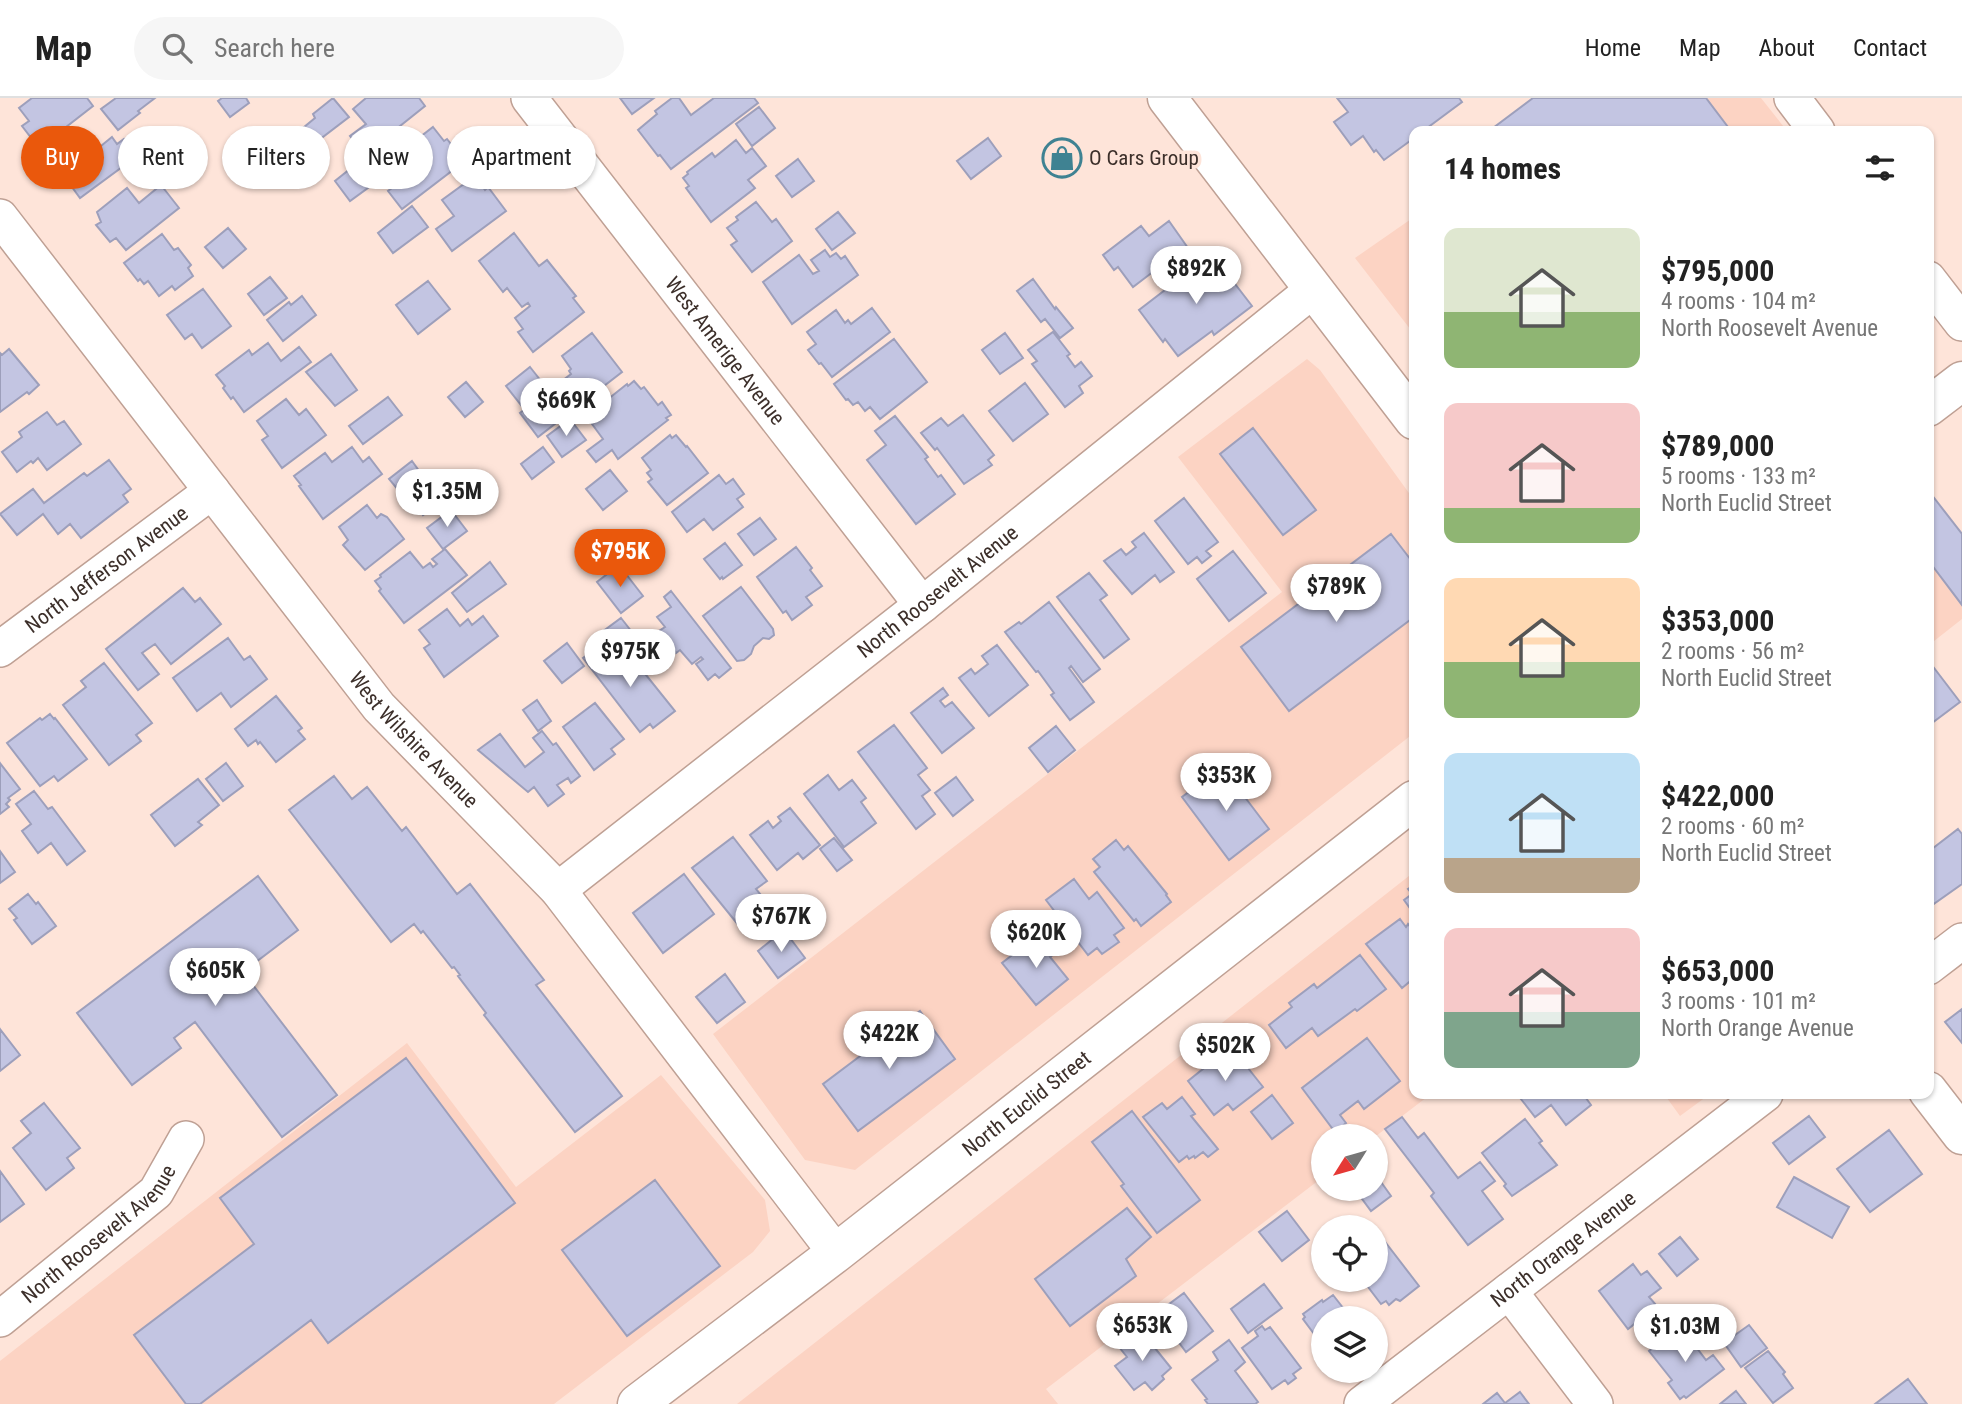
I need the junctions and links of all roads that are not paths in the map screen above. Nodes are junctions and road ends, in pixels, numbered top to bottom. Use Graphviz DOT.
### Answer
graph roads {
  1 [pos="529,98"];
  2 [pos="1167,98"];
  3 [pos="1792,98"];
  4 [pos="1813,126"];
  5 [pos="0,217"];
  6 [pos="1934,287"];
  7 [pos="1314,289"];
  8 [pos="1962,323"];
  9 [pos="1962,381"];
  10 [pos="1934,402"];
  11 [pos="1409,413"];
  12 [pos="212,491"];
  13 [pos="922,605"];
  14 [pos="0,649"];
  15 [pos="1409,804"];
  16 [pos="558,890"];
  17 [pos="1962,941"];
  18 [pos="1934,962"];
  19 [pos="1758,1099"];
  20 [pos="1934,1099"];
  21 [pos="1962,1135"];
  22 [pos="186,1139"];
  23 [pos="836,1252"];
  24 [pos="1508,1291"];
  25 [pos="0,1320"];
  26 [pos="638,1404"];
  27 [pos="1362,1404"];
  28 [pos="1595,1404"];
  1 -- 13 [label="street, West Amerige Avenue"];
  2 -- 7 [label="main road"];
  3 -- 4 [label="street"];
  5 -- 12 [label="street, West Wilshire Avenue"];
  6 -- 8 [label="street"];
  7 -- 11 [label="main road"];
  7 -- 13 [label="street, North Roosevelt Avenue"];
  9 -- 10 [label="main road"];
  12 -- 14 [label="street, North Jefferson Avenue"];
  12 -- 16 [label="street, West Wilshire Avenue"];
  13 -- 16 [label="street, North Roosevelt Avenue"];
  15 -- 23 [label="main road, North Euclid Street"];
  16 -- 23 [label="street, West Wilshire Avenue"];
  17 -- 18 [label="street"];
  19 -- 24 [label="street, North Orange Avenue"];
  20 -- 21 [label="main road"];
  22 -- 25 [label="street, North Roosevelt Avenue"];
  23 -- 26 [label="main road, North Euclid Street"];
  24 -- 27 [label="street, North Orange Avenue"];
  24 -- 28 [label="street"];
}
